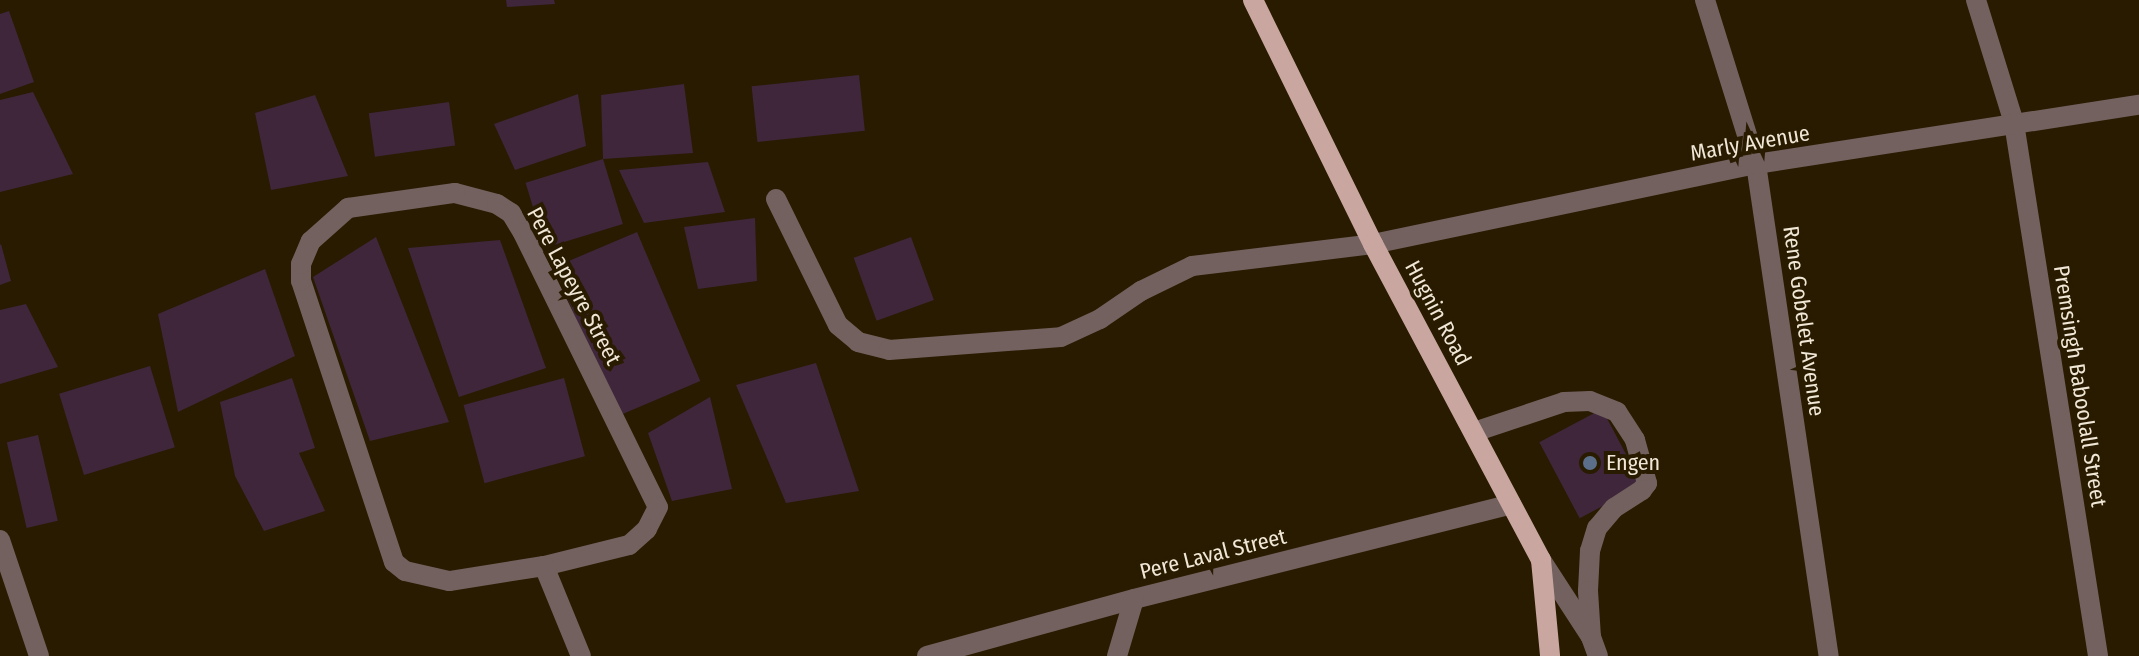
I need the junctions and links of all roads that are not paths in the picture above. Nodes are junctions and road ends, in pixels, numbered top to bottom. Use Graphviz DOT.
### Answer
graph roads {
  1 [pos="1253,0"];
  2 [pos="1705,0"];
  3 [pos="1976,0"];
  4 [pos="2139,105"];
  5 [pos="2014,123"];
  6 [pos="1756,164"];
  7 [pos="776,199"];
  8 [pos="1373,244"];
  9 [pos="1474,432"];
  10 [pos="1511,504"];
  11 [pos="0,540"];
  12 [pos="1541,560"];
  13 [pos="544,566"];
  14 [pos="1134,599"];
  15 [pos="1595,646"];
  16 [pos="39,656"];
  17 [pos="581,656"];
  18 [pos="927,656"];
  19 [pos="1117,656"];
  20 [pos="1550,656"];
  21 [pos="1829,656"];
  22 [pos="2098,656"];
  1 -- 8 [label="main road, Hugnin Road"];
  2 -- 6 [label="street, Rene Gobelet Avenue"];
  3 -- 5 [label="street, Premsingh Baboolall Street"];
  4 -- 5 [label="street, Marly Avenue"];
  5 -- 6 [label="street, Marly Avenue"];
  5 -- 22 [label="street, Premsingh Baboolall Street"];
  6 -- 8 [label="street, Marly Avenue"];
  6 -- 21 [label="street, Rene Gobelet Avenue"];
  7 -- 8 [label="street, Marly Avenue"];
  8 -- 9 [label="main road, Hugnin Road"];
  9 -- 10 [label="main road, Hugnin Road"];
  9 -- 15 [label="street"];
  10 -- 12 [label="main road, Hugnin Road"];
  10 -- 14 [label="street, Pere Laval Street"];
  11 -- 16 [label="street"];
  12 -- 15 [label="street"];
  12 -- 20 [label="main road, Hugnin Road"];
  13 -- 13 [label="street, Pere Lapeyre Street"];
  13 -- 17 [label="street"];
  14 -- 18 [label="street, Pere Laval Street"];
  14 -- 19 [label="street"];
}
